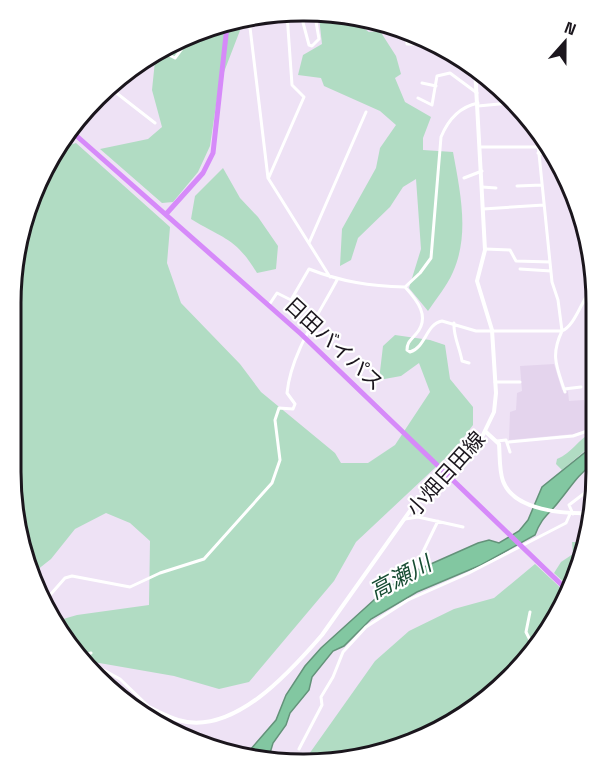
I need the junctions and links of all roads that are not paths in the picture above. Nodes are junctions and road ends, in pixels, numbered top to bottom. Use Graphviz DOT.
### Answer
graph roads {
  1 [pos="303,21"];
  2 [pos="288,22"];
  3 [pos="316,22"];
  4 [pos="250,26"];
  5 [pos="226,32"];
  6 [pos="182,49"];
  7 [pos="169,55"];
  8 [pos="476,80"];
  9 [pos="422,83"];
  10 [pos="436,86"];
  11 [pos="116,92"];
  12 [pos="477,93"];
  13 [pos="418,98"];
  14 [pos="502,103"];
  15 [pos="478,105"];
  16 [pos="366,112"];
  17 [pos="154,123"];
  18 [pos="77,135"];
  19 [pos="481,147"];
  20 [pos="538,147"];
  21 [pos="538,153"];
  22 [pos="542,154"];
  23 [pos="482,171"];
  24 [pos="268,178"];
  25 [pos="464,178"];
  26 [pos="542,185"];
  27 [pos="517,186"];
  28 [pos="482,187"];
  29 [pos="496,188"];
  30 [pos="544,205"];
  31 [pos="483,209"];
  32 [pos="167,213"];
  33 [pos="309,243"];
  34 [pos="485,249"];
  35 [pos="550,262"];
  36 [pos="520,269"];
  37 [pos="551,271"];
  38 [pos="330,278"];
  39 [pos="337,280"];
  40 [pos="405,287"];
  41 [pos="586,295"];
  42 [pos="269,305"];
  43 [pos="454,323"];
  44 [pos="492,330"];
  45 [pos="562,331"];
  46 [pos="306,339"];
  47 [pos="469,363"];
  48 [pos="495,382"];
  49 [pos="520,382"];
  50 [pos="581,387"];
  51 [pos="586,431"];
  52 [pos="486,432"];
  53 [pos="497,441"];
  54 [pos="509,442"];
  55 [pos="510,452"];
  56 [pos="585,493"];
  57 [pos="583,513"];
  58 [pos="571,514"];
  59 [pos="405,519"];
  60 [pos="438,521"];
  61 [pos="463,527"];
  62 [pos="416,566"];
  63 [pos="562,586"];
  64 [pos="50,596"];
  65 [pos="530,612"];
  66 [pos="530,640"];
  67 [pos="91,653"];
  68 [pos="88,654"];
  69 [pos="102,669"];
  70 [pos="141,702"];
  71 [pos="147,705"];
  72 [pos="299,749"];
  1 -- 3 [label="street"];
  2 -- 24 [label="street"];
  4 -- 24 [label="street"];
  5 -- 32 [label="highway"];
  6 -- 7 [label="street"];
  8 -- 12 [label="main road, 小畑日田線"];
  9 -- 10 [label="street"];
  10 -- 12 [label="street"];
  10 -- 13 [label="street"];
  11 -- 17 [label="street"];
  12 -- 15 [label="main road, 小畑日田線"];
  14 -- 15 [label="street"];
  15 -- 19 [label="main road, 小畑日田線"];
  15 -- 40 [label="street"];
  16 -- 33 [label="street"];
  18 -- 32 [label="highway, 日田バイパス"];
  19 -- 20 [label="street"];
  19 -- 23 [label="main road, 小畑日田線"];
  20 -- 21 [label="street"];
  21 -- 22 [label="street"];
  21 -- 26 [label="street"];
  23 -- 25 [label="street"];
  23 -- 28 [label="main road, 小畑日田線"];
  24 -- 33 [label="street"];
  26 -- 27 [label="street"];
  26 -- 30 [label="street"];
  28 -- 29 [label="street"];
  28 -- 31 [label="main road, 小畑日田線"];
  30 -- 31 [label="street"];
  30 -- 35 [label="street"];
  31 -- 34 [label="main road, 小畑日田線"];
  32 -- 42 [label="highway, 日田バイパス"];
  33 -- 38 [label="street"];
  34 -- 35 [label="street"];
  34 -- 44 [label="main road, 小畑日田線"];
  35 -- 37 [label="street"];
  36 -- 37 [label="street"];
  37 -- 45 [label="street"];
  38 -- 39 [label="street"];
  38 -- 42 [label="street"];
  39 -- 40 [label="street"];
  39 -- 46 [label="street"];
  40 -- 43 [label="street"];
  41 -- 45 [label="street"];
  42 -- 46 [label="highway, 日田バイパス"];
  43 -- 44 [label="street"];
  43 -- 47 [label="street"];
  44 -- 45 [label="street"];
  44 -- 48 [label="main road, 小畑日田線"];
  45 -- 50 [label="street"];
  46 -- 63 [label="highway, 日田バイパス"];
  46 -- 64 [label="street"];
  48 -- 49 [label="street"];
  48 -- 52 [label="main road, 小畑日田線"];
  51 -- 54 [label="street"];
  52 -- 53 [label="main road"];
  52 -- 59 [label="main road, 小畑日田線"];
  53 -- 54 [label="street"];
  53 -- 58 [label="main road"];
  54 -- 55 [label="street"];
  56 -- 58 [label="street"];
  57 -- 58 [label="main road"];
  58 -- 72 [label="street"];
  59 -- 60 [label="street"];
  59 -- 71 [label="main road, 小畑日田線"];
  60 -- 61 [label="street"];
  60 -- 62 [label="street"];
  65 -- 66 [label="street"];
  67 -- 68 [label="street"];
  69 -- 71 [label="street"];
  70 -- 71 [label="main road, 小畑日田線"];
}
